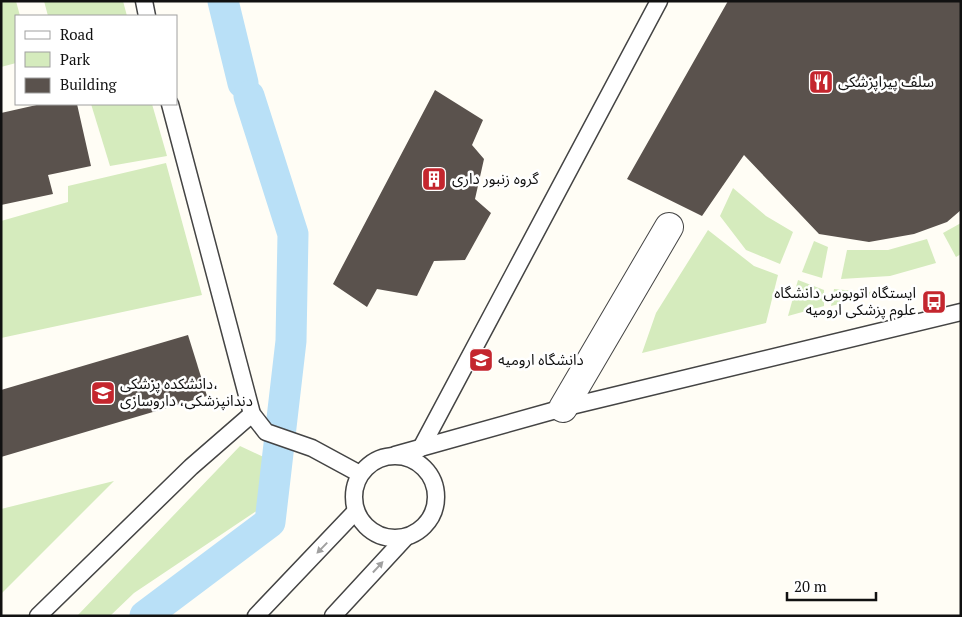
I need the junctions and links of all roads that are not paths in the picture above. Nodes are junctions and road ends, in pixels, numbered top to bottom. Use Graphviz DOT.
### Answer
graph roads {
  1 [pos="144,1"];
  2 [pos="659,1"];
  3 [pos="148,15"];
  4 [pos="170,105"];
  5 [pos="669,227"];
  6 [pos="961,312"];
  7 [pos="563,408"];
  8 [pos="252,414"];
  9 [pos="421,448"];
  10 [pos="395,455"];
  11 [pos="360,474"];
  12 [pos="355,512"];
  13 [pos="405,538"];
  14 [pos="38,616"];
  15 [pos="256,616"];
  16 [pos="333,616"];
  1 -- 3 [label="lane"];
  2 -- 9 [label="lane"];
  4 -- 8 [label="lane"];
  5 -- 7 [label="street"];
  6 -- 7 [label="lane"];
  7 -- 9 [label="lane"];
  8 -- 11 [label="lane"];
  8 -- 14 [label="lane"];
  9 -- 10 [label="lane"];
  10 -- 11 [label="lane"];
  10 -- 13 [label="lane"];
  11 -- 12 [label="lane"];
  12 -- 13 [label="lane"];
  12 -- 15 [label="lane, one-way"];
  16 -- 13 [label="lane, one-way"];
}
